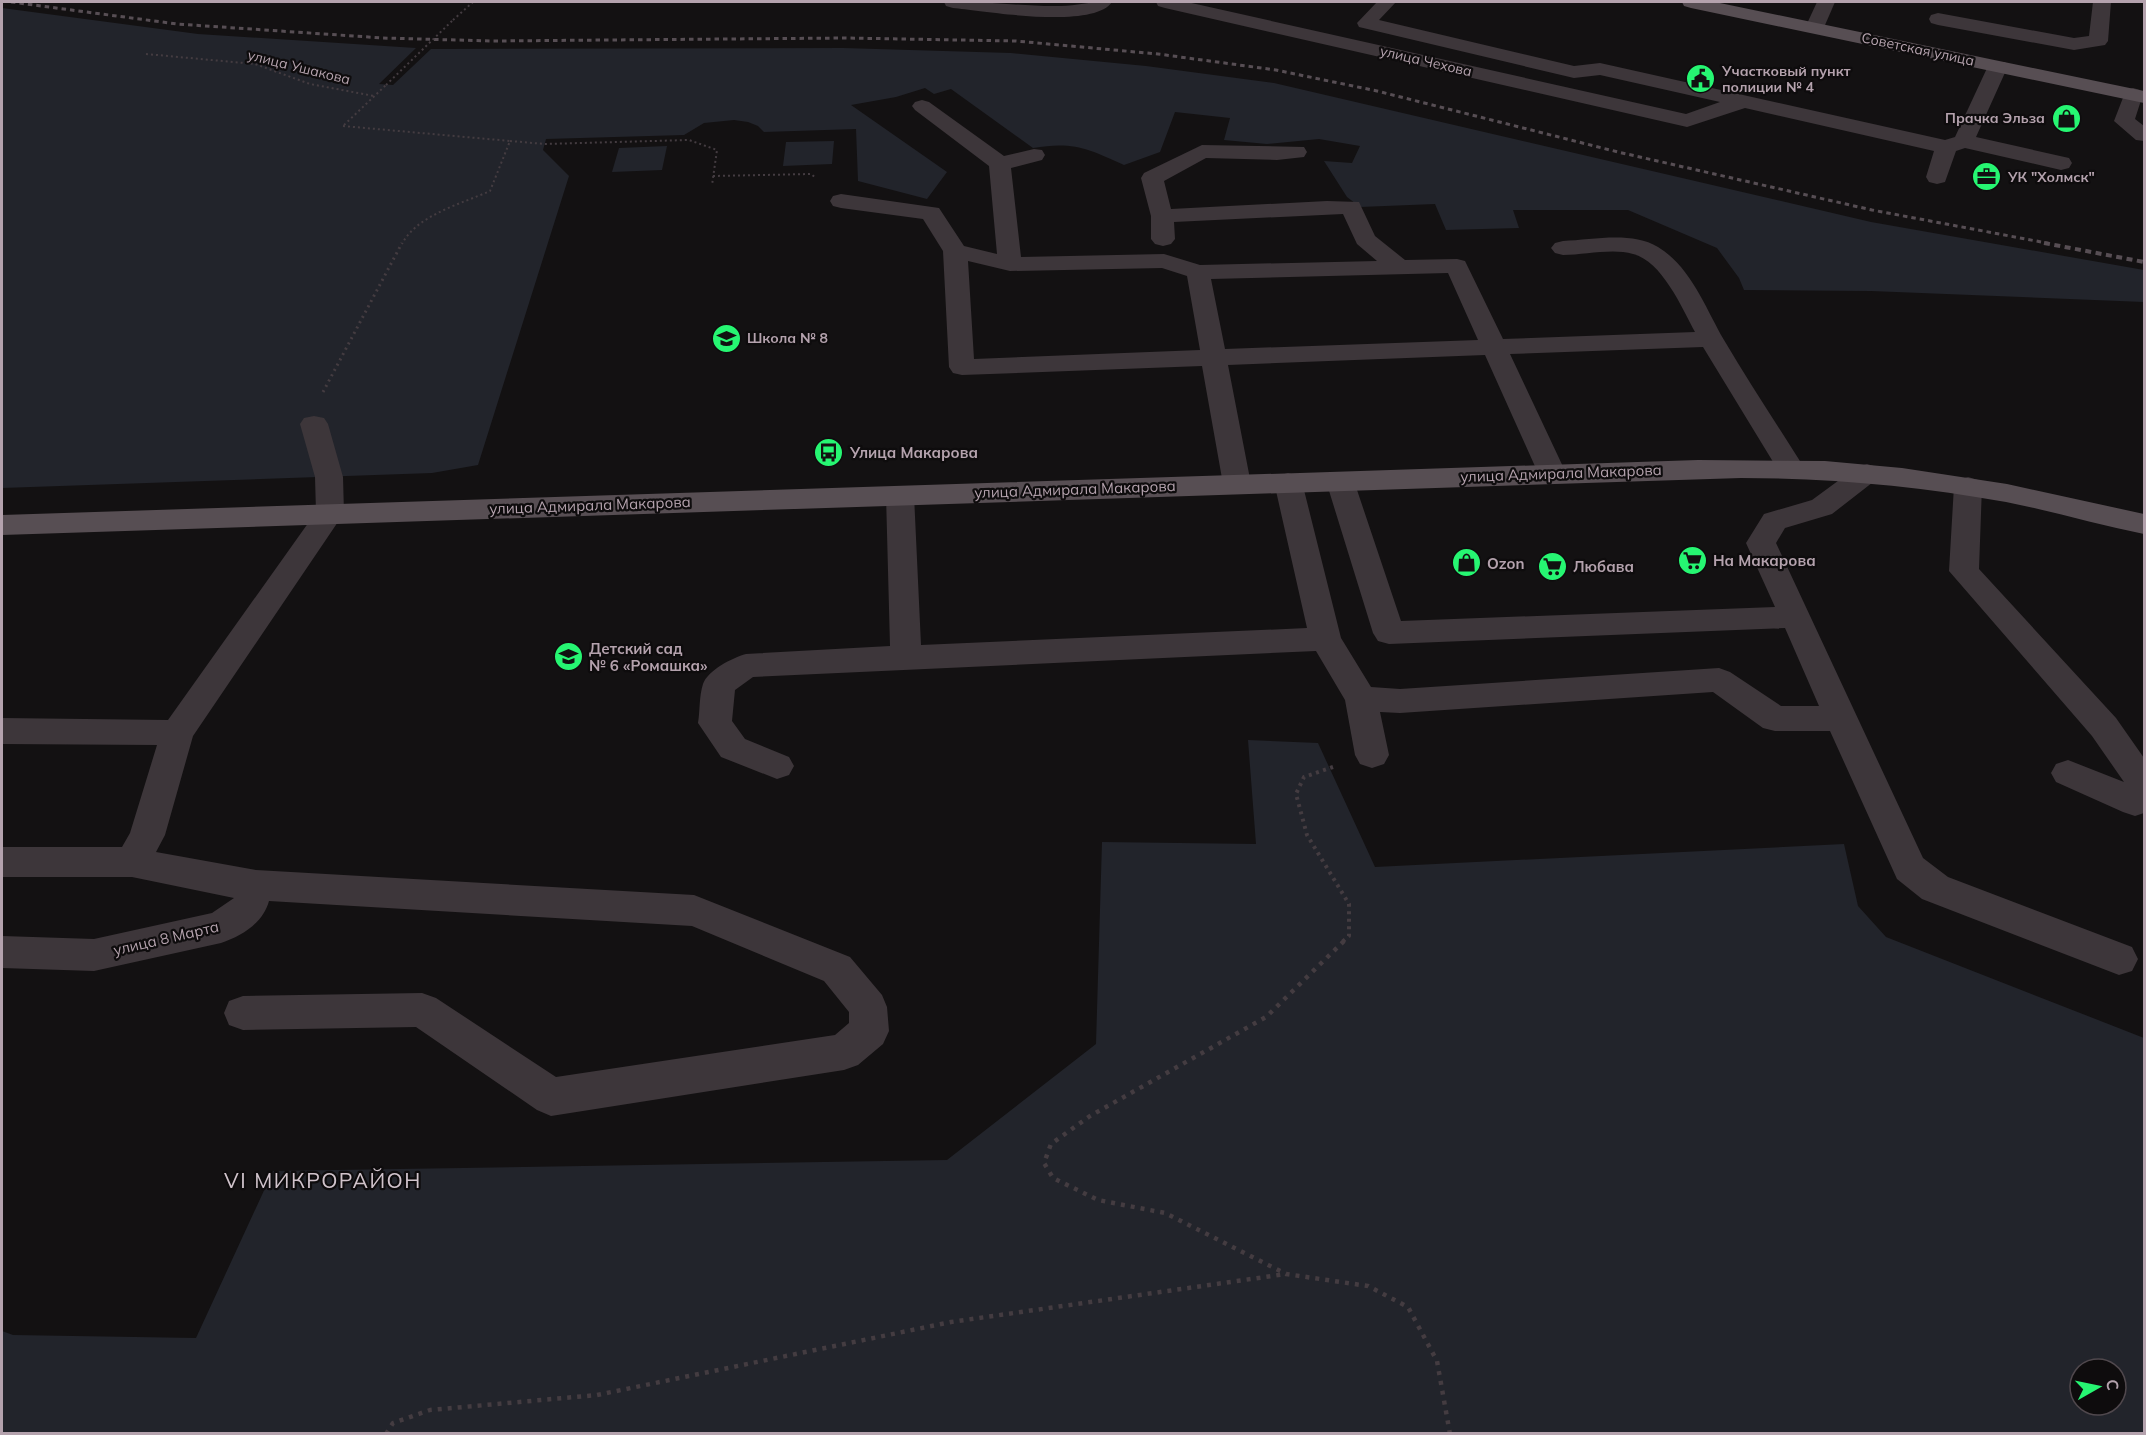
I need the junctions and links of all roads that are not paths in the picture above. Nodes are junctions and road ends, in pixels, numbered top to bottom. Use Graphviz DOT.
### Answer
graph roads {
  1 [pos="952,2"];
  2 [pos="1103,2"];
  3 [pos="1165,2"];
  4 [pos="1387,2"];
  5 [pos="1691,2"];
  6 [pos="1826,2"];
  7 [pos="2102,2"];
  8 [pos="1941,10"];
  9 [pos="1815,28"];
  10 [pos="1925,51"];
  11 [pos="1998,66"];
  12 [pos="2139,95"];
  13 [pos="1744,101"];
  14 [pos="922,106"];
  15 [pos="2145,135"];
  16 [pos="1955,144"];
  17 [pos="1296,152"];
  18 [pos="1034,154"];
  19 [pos="2061,163"];
  20 [pos="1000,164"];
  21 [pos="1937,177"];
  22 [pos="841,201"];
  23 [pos="1162,216"];
  24 [pos="1443,243"];
  25 [pos="1563,248"];
  26 [pos="955,251"];
  27 [pos="1164,261"];
  28 [pos="1010,264"];
  29 [pos="1457,266"];
  30 [pos="1399,267"];
  31 [pos="1198,272"];
  32 [pos="1711,339"];
  33 [pos="1495,347"];
  34 [pos="1214,358"];
  35 [pos="314,424"];
  36 [pos="1791,469"];
  37 [pos="1552,473"];
  38 [pos="1867,473"];
  39 [pos="1340,481"];
  40 [pos="1288,482"];
  41 [pos="1237,484"];
  42 [pos="1968,486"];
  43 [pos="900,495"];
  44 [pos="330,513"];
  45 [pos="2145,524"];
  46 [pos="2,525"];
  47 [pos="1794,617"];
  48 [pos="1325,639"];
  49 [pos="906,657"];
  50 [pos="1361,699"];
  51 [pos="1839,718"];
  52 [pos="2,731"];
  53 [pos="177,733"];
  54 [pos="1371,755"];
  55 [pos="777,766"];
  56 [pos="2068,773"];
  57 [pos="2145,784"];
  58 [pos="2145,796"];
  59 [pos="2,862"];
  60 [pos="132,862"];
  61 [pos="256,885"];
  62 [pos="2,952"];
  63 [pos="2119,958"];
  64 [pos="243,1013"];
  1 -- 2 [label="street"];
  3 -- 13 [label="street, улица Чехова"];
  4 -- 13 [label="street"];
  5 -- 9 [label="main road, Советская улица"];
  6 -- 9 [label="street"];
  7 -- 8 [label="street"];
  8 -- 10 [label="street"];
  9 -- 10 [label="main road, Советская улица"];
  10 -- 11 [label="main road, Советская улица"];
  11 -- 12 [label="main road, Советская улица"];
  11 -- 16 [label="street"];
  12 -- 15 [label="street"];
  13 -- 16 [label="street"];
  14 -- 20 [label="street"];
  16 -- 19 [label="street"];
  16 -- 21 [label="street"];
  17 -- 23 [label="street"];
  18 -- 20 [label="street"];
  20 -- 28 [label="street"];
  22 -- 26 [label="street"];
  23 -- 27 [label="street"];
  23 -- 30 [label="street"];
  24 -- 29 [label="street"];
  25 -- 32 [label="street"];
  26 -- 28 [label="street"];
  26 -- 34 [label="street"];
  27 -- 28 [label="street"];
  27 -- 31 [label="street"];
  29 -- 30 [label="street"];
  29 -- 33 [label="street"];
  30 -- 31 [label="street"];
  31 -- 34 [label="street"];
  32 -- 33 [label="street"];
  32 -- 36 [label="street"];
  33 -- 34 [label="street"];
  33 -- 37 [label="street"];
  34 -- 41 [label="street"];
  35 -- 44 [label="street"];
  36 -- 37 [label="main road, улица Адмирала Макарова"];
  36 -- 38 [label="main road, улица Адмирала Макарова"];
  37 -- 39 [label="main road, улица Адмирала Макарова"];
  38 -- 42 [label="main road, улица Адмирала Макарова"];
  38 -- 47 [label="street"];
  39 -- 40 [label="main road, улица Адмирала Макарова"];
  39 -- 47 [label="street"];
  40 -- 41 [label="main road, улица Адмирала Макарова"];
  40 -- 48 [label="street"];
  41 -- 43 [label="main road, улица Адмирала Макарова"];
  42 -- 45 [label="main road, улица Адмирала Макарова"];
  42 -- 57 [label="street"];
  43 -- 44 [label="main road, улица Адмирала Макарова"];
  43 -- 49 [label="street"];
  44 -- 46 [label="main road, улица Адмирала Макарова"];
  44 -- 53 [label="street"];
  47 -- 51 [label="street"];
  48 -- 49 [label="street"];
  48 -- 50 [label="street"];
  49 -- 55 [label="street"];
  50 -- 51 [label="street"];
  50 -- 54 [label="street"];
  51 -- 63 [label="street"];
  52 -- 53 [label="street"];
  53 -- 60 [label="street"];
  56 -- 58 [label="street"];
  59 -- 60 [label="street"];
  60 -- 61 [label="street"];
  61 -- 62 [label="street, улица 8 Марта"];
  61 -- 64 [label="street"];
}
